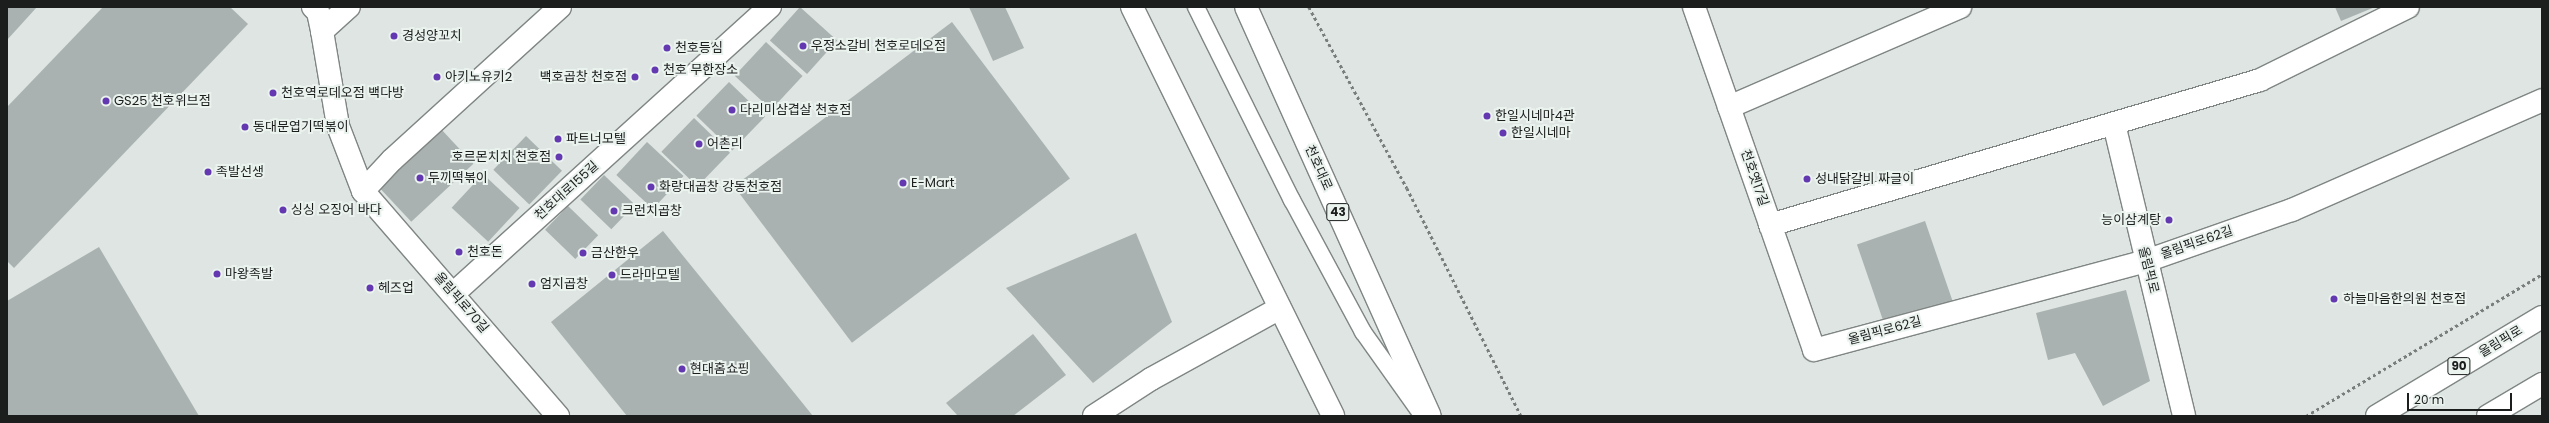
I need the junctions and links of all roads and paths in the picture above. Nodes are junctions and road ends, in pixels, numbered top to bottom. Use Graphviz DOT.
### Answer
graph roads {
  1 [pos="313,7"];
  2 [pos="349,7"];
  3 [pos="770,7"];
  4 [pos="1132,7"];
  5 [pos="1138,7"];
  6 [pos="1196,7"];
  7 [pos="1246,7"];
  8 [pos="1309,7"];
  9 [pos="1694,7"];
  10 [pos="1960,7"];
  11 [pos="2408,7"];
  12 [pos="558,8"];
  13 [pos="322,31"];
  14 [pos="1147,35"];
  15 [pos="2542,100"];
  16 [pos="1729,107"];
  17 [pos="2114,124"];
  18 [pos="363,191"];
  19 [pos="1770,225"];
  20 [pos="2146,261"];
  21 [pos="2542,274"];
  22 [pos="453,294"];
  23 [pos="1280,308"];
  24 [pos="2542,317"];
  25 [pos="1814,350"];
  26 [pos="2542,384"];
  27 [pos="558,416"];
  28 [pos="1094,416"];
  29 [pos="1333,416"];
  30 [pos="1423,416"];
  31 [pos="1430,416"];
  32 [pos="1521,416"];
  33 [pos="2184,416"];
  34 [pos="2306,416"];
  35 [pos="2377,416"];
  36 [pos="2488,416"];
  1 -- 13 [label="street, 올림픽로70길"];
  2 -- 13 [label="street"];
  3 -- 22 [label="street, 천호대로155길"];
  4 -- 14 [label="street"];
  5 -- 14 [label="lane"];
  6 -- 30 [label="lane"];
  7 -- 31 [label="street, 천호대로 / 43"];
  8 -- 32 [label="path"];
  9 -- 16 [label="street, 천호옛17길"];
  10 -- 16 [label="street"];
  11 -- 17 [label="street"];
  12 -- 18 [label="street"];
  13 -- 18 [label="street, 올림픽로70길"];
  14 -- 23 [label="street"];
  15 -- 20 [label="street, 올림픽로62길"];
  16 -- 19 [label="street, 천호옛17길"];
  17 -- 19 [label="street"];
  17 -- 20 [label="street, 올림픽로"];
  18 -- 22 [label="street, 올림픽로70길"];
  19 -- 25 [label="street, 천호옛17길"];
  20 -- 25 [label="street, 올림픽로62길"];
  20 -- 33 [label="street, 올림픽로"];
  21 -- 34 [label="path"];
  22 -- 27 [label="street, 올림픽로70길"];
  23 -- 28 [label="street"];
  23 -- 29 [label="street"];
  24 -- 35 [label="street, 올림픽로 / 90"];
  26 -- 36 [label="street"];
}
